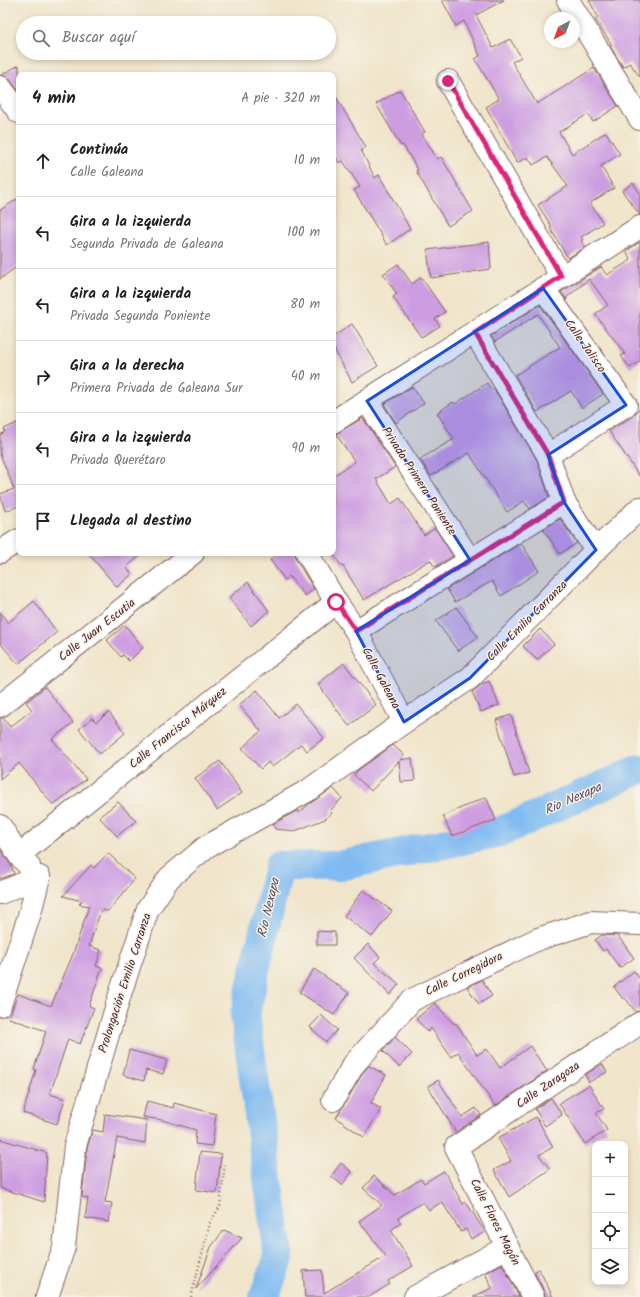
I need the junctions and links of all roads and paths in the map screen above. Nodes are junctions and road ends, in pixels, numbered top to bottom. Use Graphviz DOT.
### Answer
graph roads {
  1 [pos="568,0"];
  2 [pos="448,81"];
  3 [pos="0,87"];
  4 [pos="16,108"];
  5 [pos="640,119"];
  6 [pos="640,227"];
  7 [pos="552,282"];
  8 [pos="475,333"];
  9 [pos="367,401"];
  10 [pos="336,420"];
  11 [pos="548,455"];
  12 [pos="564,502"];
  13 [pos="640,508"];
  14 [pos="16,542"];
  15 [pos="596,550"];
  16 [pos="0,552"];
  17 [pos="189,556"];
  18 [pos="309,556"];
  19 [pos="470,560"];
  20 [pos="336,602"];
  21 [pos="356,631"];
  22 [pos="0,706"];
  23 [pos="404,722"];
  24 [pos="0,826"];
  25 [pos="19,855"];
  26 [pos="39,877"];
  27 [pos="0,893"];
  28 [pos="640,924"];
  29 [pos="0,1005"];
  30 [pos="640,1023"];
  31 [pos="333,1100"];
  32 [pos="456,1147"];
  33 [pos="225,1163"];
  34 [pos="507,1247"];
  35 [pos="47,1297"];
  36 [pos="191,1297"];
  37 [pos="415,1297"];
  38 [pos="533,1297"];
  1 -- 5 [label="street"];
  2 -- 7 [label="street, Calle Jalisco"];
  3 -- 4 [label="street"];
  6 -- 7 [label="street"];
  7 -- 8 [label="street"];
  7 -- 11 [label="street, Calle Jalisco"];
  8 -- 9 [label="street"];
  8 -- 11 [label="street"];
  9 -- 10 [label="street"];
  9 -- 19 [label="street, Privada Primera Poniente"];
  11 -- 12 [label="street"];
  12 -- 15 [label="street"];
  12 -- 19 [label="street"];
  13 -- 15 [label="street, Calle Emilio Carranza"];
  14 -- 16 [label="street"];
  15 -- 23 [label="street, Calle Emilio Carranza"];
  17 -- 22 [label="street, Calle Juan Escutia"];
  18 -- 20 [label="street, Calle Galeana"];
  19 -- 21 [label="street"];
  20 -- 21 [label="street, Calle Galeana"];
  20 -- 25 [label="street, Calle Francisco Márquez"];
  21 -- 23 [label="street, Calle Galeana"];
  23 -- 35 [label="street, Prolongación Emilio Carranza"];
  24 -- 25 [label="street"];
  25 -- 26 [label="street"];
  26 -- 27 [label="street"];
  26 -- 29 [label="street"];
  28 -- 31 [label="street, Calle Corregidora"];
  30 -- 32 [label="street, Calle Zaragoza"];
  32 -- 34 [label="street, Calle Flores Magón"];
  33 -- 36 [label="path"];
  34 -- 37 [label="street"];
  34 -- 38 [label="street, Calle Flores Magón"];
}
